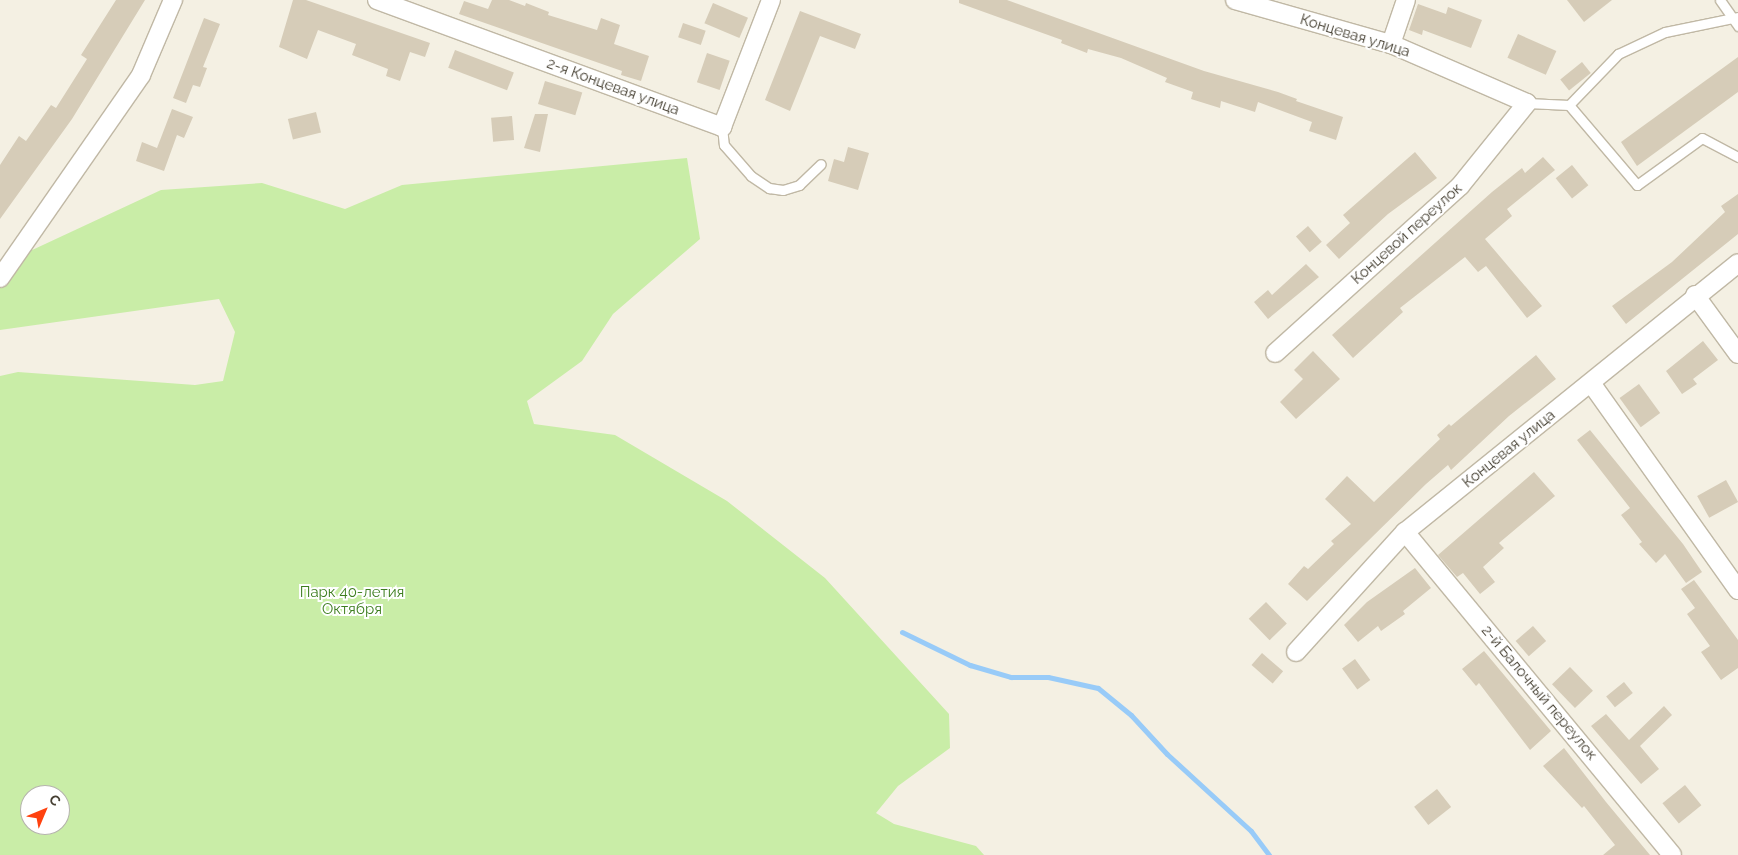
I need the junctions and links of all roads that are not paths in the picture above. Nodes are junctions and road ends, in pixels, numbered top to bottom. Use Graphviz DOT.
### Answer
graph roads {
  1 [pos="173,0"];
  2 [pos="377,0"];
  3 [pos="771,0"];
  4 [pos="1235,0"];
  5 [pos="1406,0"];
  6 [pos="1720,0"];
  7 [pos="1737,21"];
  8 [pos="1391,44"];
  9 [pos="1527,103"];
  10 [pos="1569,105"];
  11 [pos="722,127"];
  12 [pos="1738,156"];
  13 [pos="821,164"];
  14 [pos="1738,263"];
  15 [pos="0,278"];
  16 [pos="1695,295"];
  17 [pos="1275,353"];
  18 [pos="1738,354"];
  19 [pos="1591,383"];
  20 [pos="1405,532"];
  21 [pos="1738,590"];
  22 [pos="1296,652"];
  23 [pos="1672,855"];
  1 -- 15 [label="street"];
  2 -- 11 [label="street, 2-я Концевая улица"];
  3 -- 11 [label="street"];
  4 -- 8 [label="street, Концевая улица"];
  5 -- 8 [label="street"];
  6 -- 7 [label="lane"];
  7 -- 10 [label="lane"];
  8 -- 9 [label="street, Концевая улица"];
  9 -- 10 [label="lane"];
  9 -- 17 [label="street, Концевой переулок"];
  10 -- 12 [label="lane"];
  11 -- 13 [label="lane"];
  14 -- 16 [label="street, Концевая улица"];
  16 -- 18 [label="street"];
  16 -- 19 [label="street, Концевая улица"];
  19 -- 20 [label="street, Концевая улица"];
  19 -- 21 [label="street"];
  20 -- 22 [label="street, Концевая улица"];
  20 -- 23 [label="street, 2-й Балочный переулок"];
}
